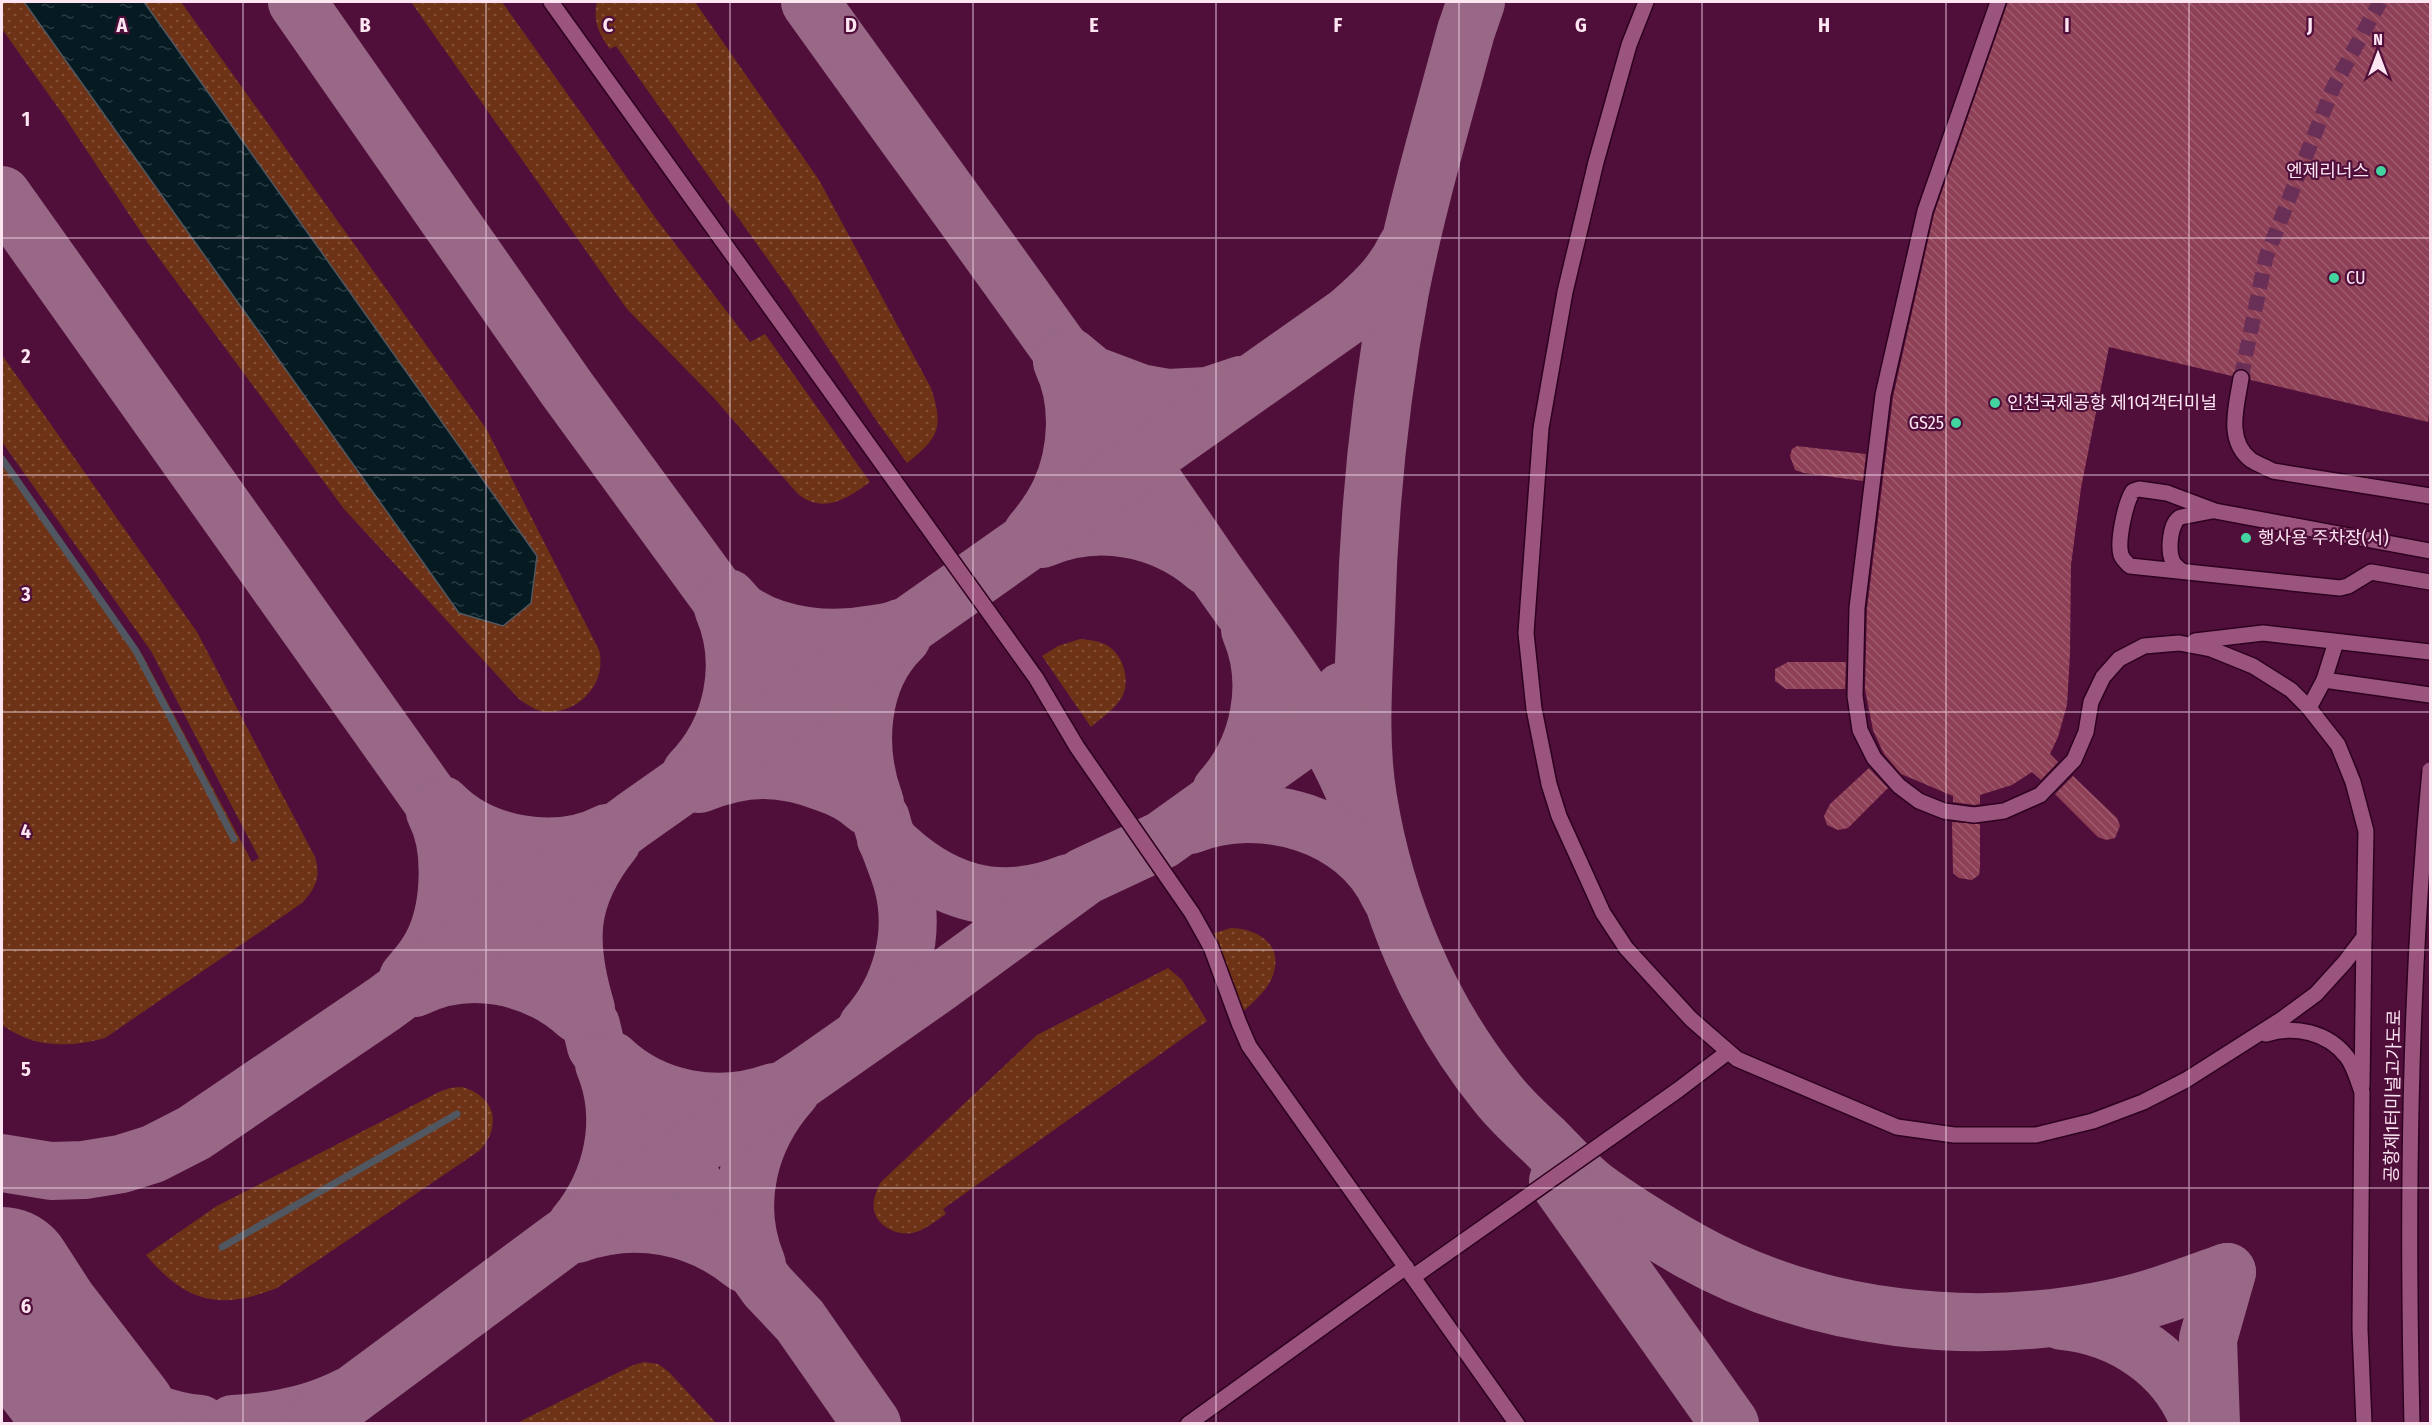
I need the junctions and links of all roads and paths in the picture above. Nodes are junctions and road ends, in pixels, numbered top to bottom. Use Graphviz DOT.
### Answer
graph roads {
  1 [pos="551,2"];
  2 [pos="1646,2"];
  3 [pos="1998,2"];
  4 [pos="2241,378"];
  5 [pos="2430,496"];
  6 [pos="2216,511"];
  7 [pos="2430,551"];
  8 [pos="2182,571"];
  9 [pos="2430,582"];
  10 [pos="2336,642"];
  11 [pos="2179,643"];
  12 [pos="2430,652"];
  13 [pos="2324,680"];
  14 [pos="2430,695"];
  15 [pos="2309,708"];
  16 [pos="2430,770"];
  17 [pos="2364,937"];
  18 [pos="2252,1038"];
  19 [pos="1728,1052"];
  20 [pos="2362,1092"];
  21 [pos="1410,1272"];
  22 [pos="1188,1424"];
  23 [pos="1517,1424"];
  24 [pos="2364,1424"];
  25 [pos="2412,1424"];
  1 -- 21 [label="lane"];
  2 -- 19 [label="lane"];
  3 -- 11 [label="lane"];
  4 -- 5 [label="lane"];
  6 -- 7 [label="lane"];
  6 -- 8 [label="lane"];
  6 -- 8 [label="lane"];
  8 -- 9 [label="lane"];
  10 -- 11 [label="lane"];
  10 -- 12 [label="lane"];
  10 -- 13 [label="lane"];
  11 -- 15 [label="lane"];
  13 -- 14 [label="lane"];
  13 -- 15 [label="lane"];
  15 -- 17 [label="lane"];
  16 -- 25 [label="lane, 공항제1터미널고가도로, bridge"];
  17 -- 18 [label="lane"];
  17 -- 20 [label="lane"];
  18 -- 19 [label="lane"];
  18 -- 20 [label="lane"];
  19 -- 21 [label="lane"];
  20 -- 24 [label="lane"];
  21 -- 22 [label="lane"];
  21 -- 23 [label="lane"];
}
